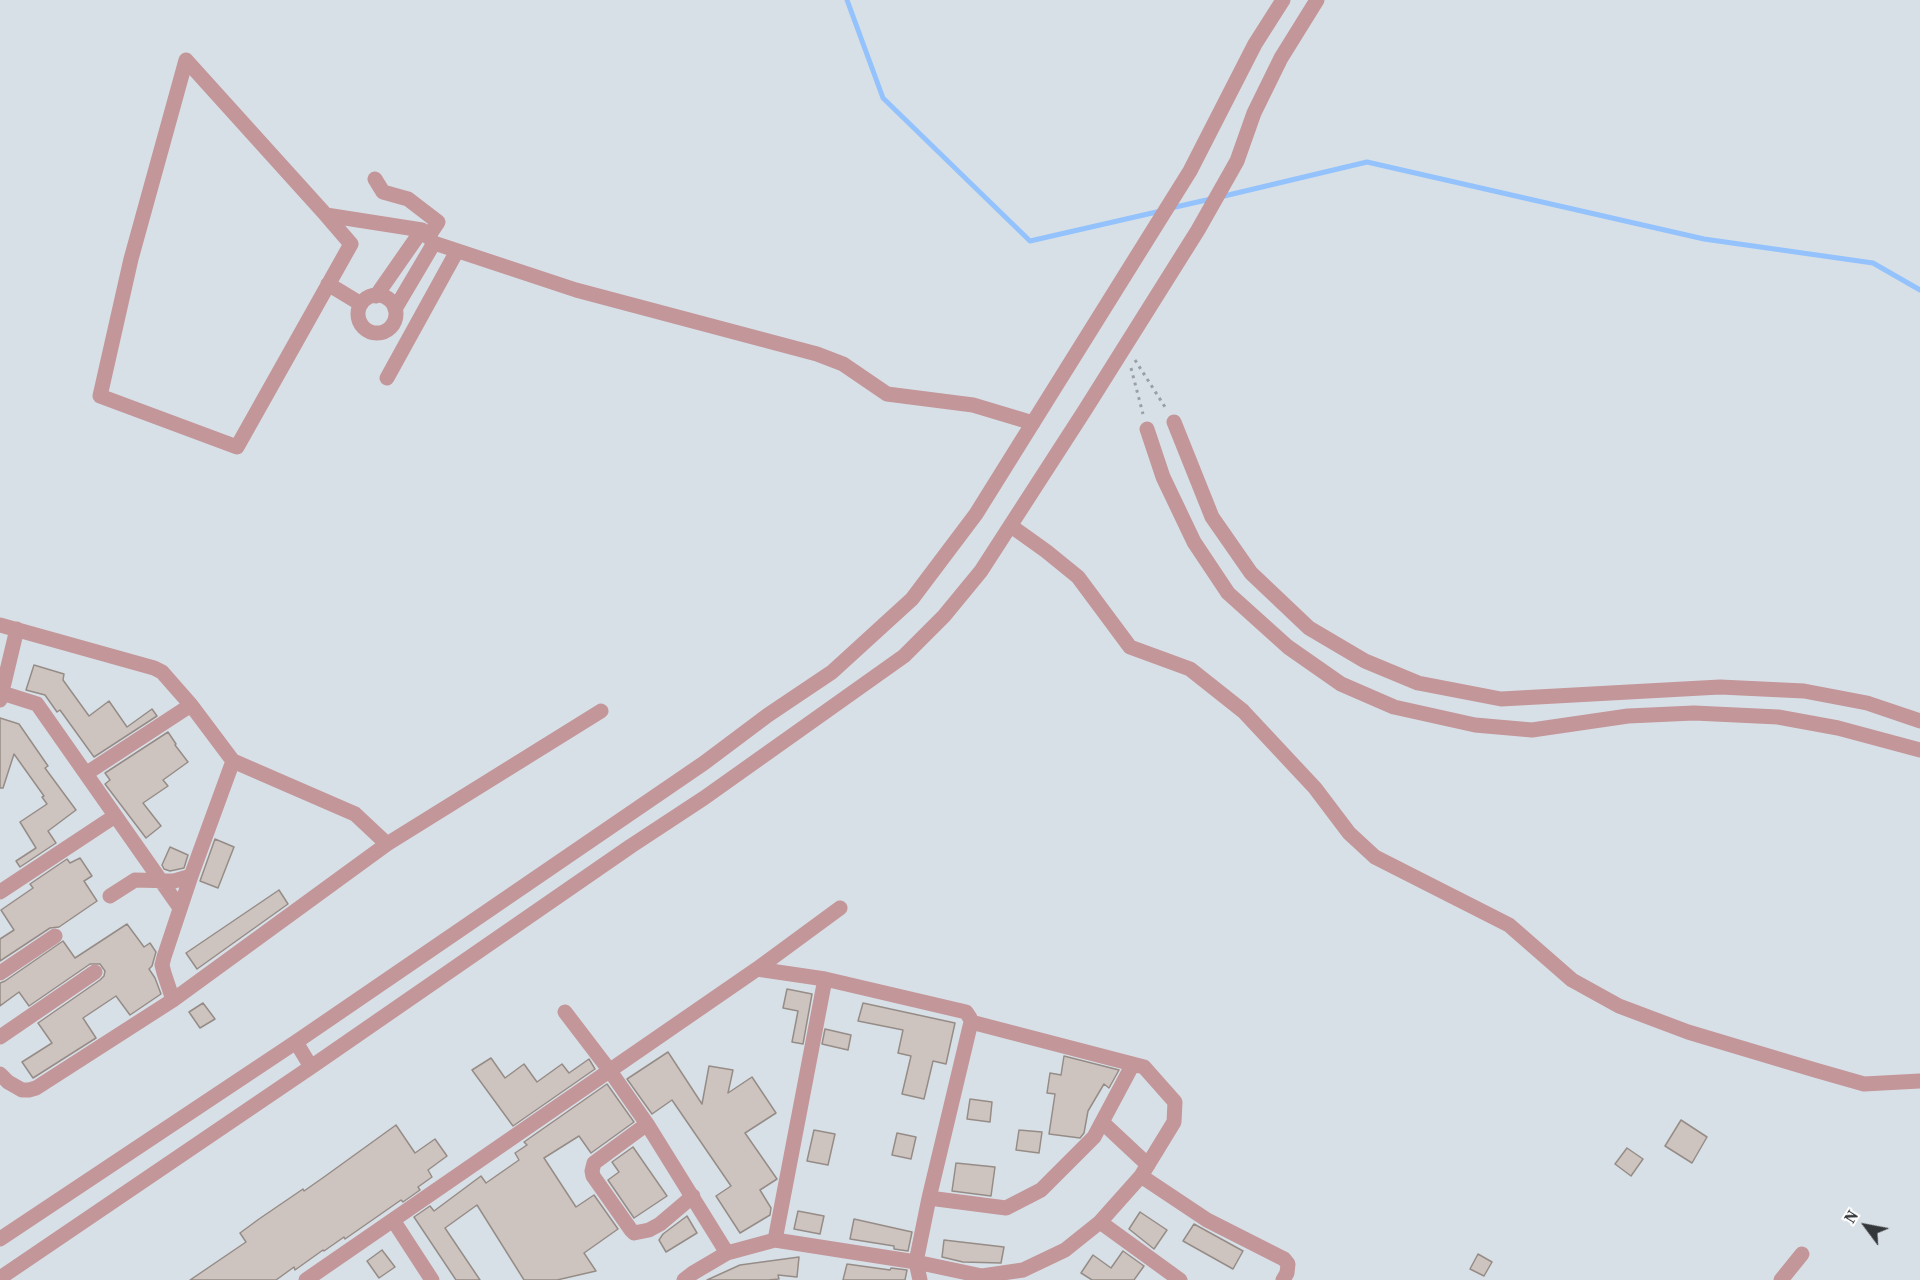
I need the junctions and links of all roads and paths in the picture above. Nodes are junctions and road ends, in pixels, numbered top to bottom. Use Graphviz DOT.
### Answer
graph roads {
  1 [pos="1282,0"];
  2 [pos="1317,0"];
  3 [pos="375,178"];
  4 [pos="326,215"];
  5 [pos="428,237"];
  6 [pos="457,251"];
  7 [pos="328,284"];
  8 [pos="376,296"];
  9 [pos="361,304"];
  10 [pos="395,309"];
  11 [pos="1125,346"];
  12 [pos="387,378"];
  13 [pos="1174,422"];
  14 [pos="1033,423"];
  15 [pos="1147,429"];
  16 [pos="1011,526"];
  17 [pos="0,624"];
  18 [pos="17,629"];
  19 [pos="1,697"];
  20 [pos="191,705"];
  21 [pos="602,711"];
  22 [pos="1920,721"];
  23 [pos="1920,750"];
  24 [pos="233,761"];
  25 [pos="87,773"];
  26 [pos="115,816"];
  27 [pos="387,844"];
  28 [pos="191,876"];
  29 [pos="161,881"];
  30 [pos="0,892"];
  31 [pos="110,896"];
  32 [pos="180,908"];
  33 [pos="840,908"];
  34 [pos="56,936"];
  35 [pos="757,969"];
  36 [pos="95,972"];
  37 [pos="0,973"];
  38 [pos="825,979"];
  39 [pos="173,1000"];
  40 [pos="565,1012"];
  41 [pos="971,1022"];
  42 [pos="0,1037"];
  43 [pos="296,1042"];
  44 [pos="1133,1064"];
  45 [pos="311,1067"];
  46 [pos="610,1071"];
  47 [pos="0,1074"];
  48 [pos="1920,1081"];
  49 [pos="1102,1122"];
  50 [pos="647,1124"];
  51 [pos="1145,1171"];
  52 [pos="693,1196"];
  53 [pos="929,1198"];
  54 [pos="393,1220"];
  55 [pos="1100,1222"];
  56 [pos="0,1239"];
  57 [pos="775,1240"];
  58 [pos="727,1254"];
  59 [pos="1802,1254"];
  60 [pos="916,1262"];
  61 [pos="0,1278"];
  62 [pos="306,1280"];
  63 [pos="432,1280"];
  64 [pos="684,1280"];
  65 [pos="920,1280"];
  66 [pos="1179,1280"];
  67 [pos="1283,1280"];
  68 [pos="1781,1280"];
  1 -- 14 [label="street"];
  2 -- 11 [label="street"];
  3 -- 5 [label="street"];
  4 -- 5 [label="street"];
  4 -- 7 [label="street"];
  4 -- 7 [label="street"];
  5 -- 6 [label="street"];
  5 -- 8 [label="street"];
  5 -- 10 [label="street"];
  6 -- 12 [label="street"];
  6 -- 14 [label="street"];
  7 -- 9 [label="street"];
  8 -- 9 [label="street"];
  8 -- 10 [label="street"];
  9 -- 10 [label="street"];
  11 -- 13 [label="path"];
  11 -- 15 [label="path"];
  11 -- 16 [label="street"];
  13 -- 22 [label="street"];
  14 -- 43 [label="street"];
  15 -- 23 [label="street"];
  16 -- 45 [label="street"];
  16 -- 48 [label="street"];
  17 -- 18 [label="street"];
  18 -- 19 [label="street"];
  18 -- 20 [label="street"];
  19 -- 25 [label="street"];
  20 -- 24 [label="street"];
  20 -- 25 [label="street"];
  21 -- 27 [label="street"];
  24 -- 27 [label="street"];
  24 -- 28 [label="street"];
  25 -- 26 [label="street"];
  26 -- 29 [label="street"];
  26 -- 30 [label="street"];
  27 -- 39 [label="street"];
  28 -- 29 [label="street"];
  28 -- 32 [label="street"];
  29 -- 31 [label="street"];
  29 -- 32 [label="street"];
  32 -- 39 [label="street"];
  33 -- 35 [label="street"];
  34 -- 37 [label="street"];
  35 -- 38 [label="street"];
  35 -- 46 [label="street"];
  36 -- 42 [label="street"];
  38 -- 41 [label="street"];
  38 -- 57 [label="street"];
  39 -- 47 [label="street"];
  40 -- 46 [label="street"];
  41 -- 44 [label="street"];
  41 -- 53 [label="street"];
  43 -- 45 [label="street"];
  43 -- 56 [label="street"];
  44 -- 49 [label="street"];
  44 -- 51 [label="street"];
  45 -- 61 [label="street"];
  46 -- 50 [label="street"];
  46 -- 54 [label="street"];
  49 -- 51 [label="street"];
  49 -- 53 [label="street"];
  50 -- 52 [label="street"];
  50 -- 52 [label="street"];
  51 -- 55 [label="street"];
  51 -- 67 [label="street"];
  52 -- 58 [label="street"];
  53 -- 60 [label="street"];
  54 -- 62 [label="street"];
  54 -- 63 [label="street"];
  55 -- 60 [label="street"];
  55 -- 66 [label="street"];
  57 -- 58 [label="street"];
  57 -- 60 [label="street"];
  58 -- 64 [label="street"];
  59 -- 68 [label="street"];
  60 -- 65 [label="street"];
}
